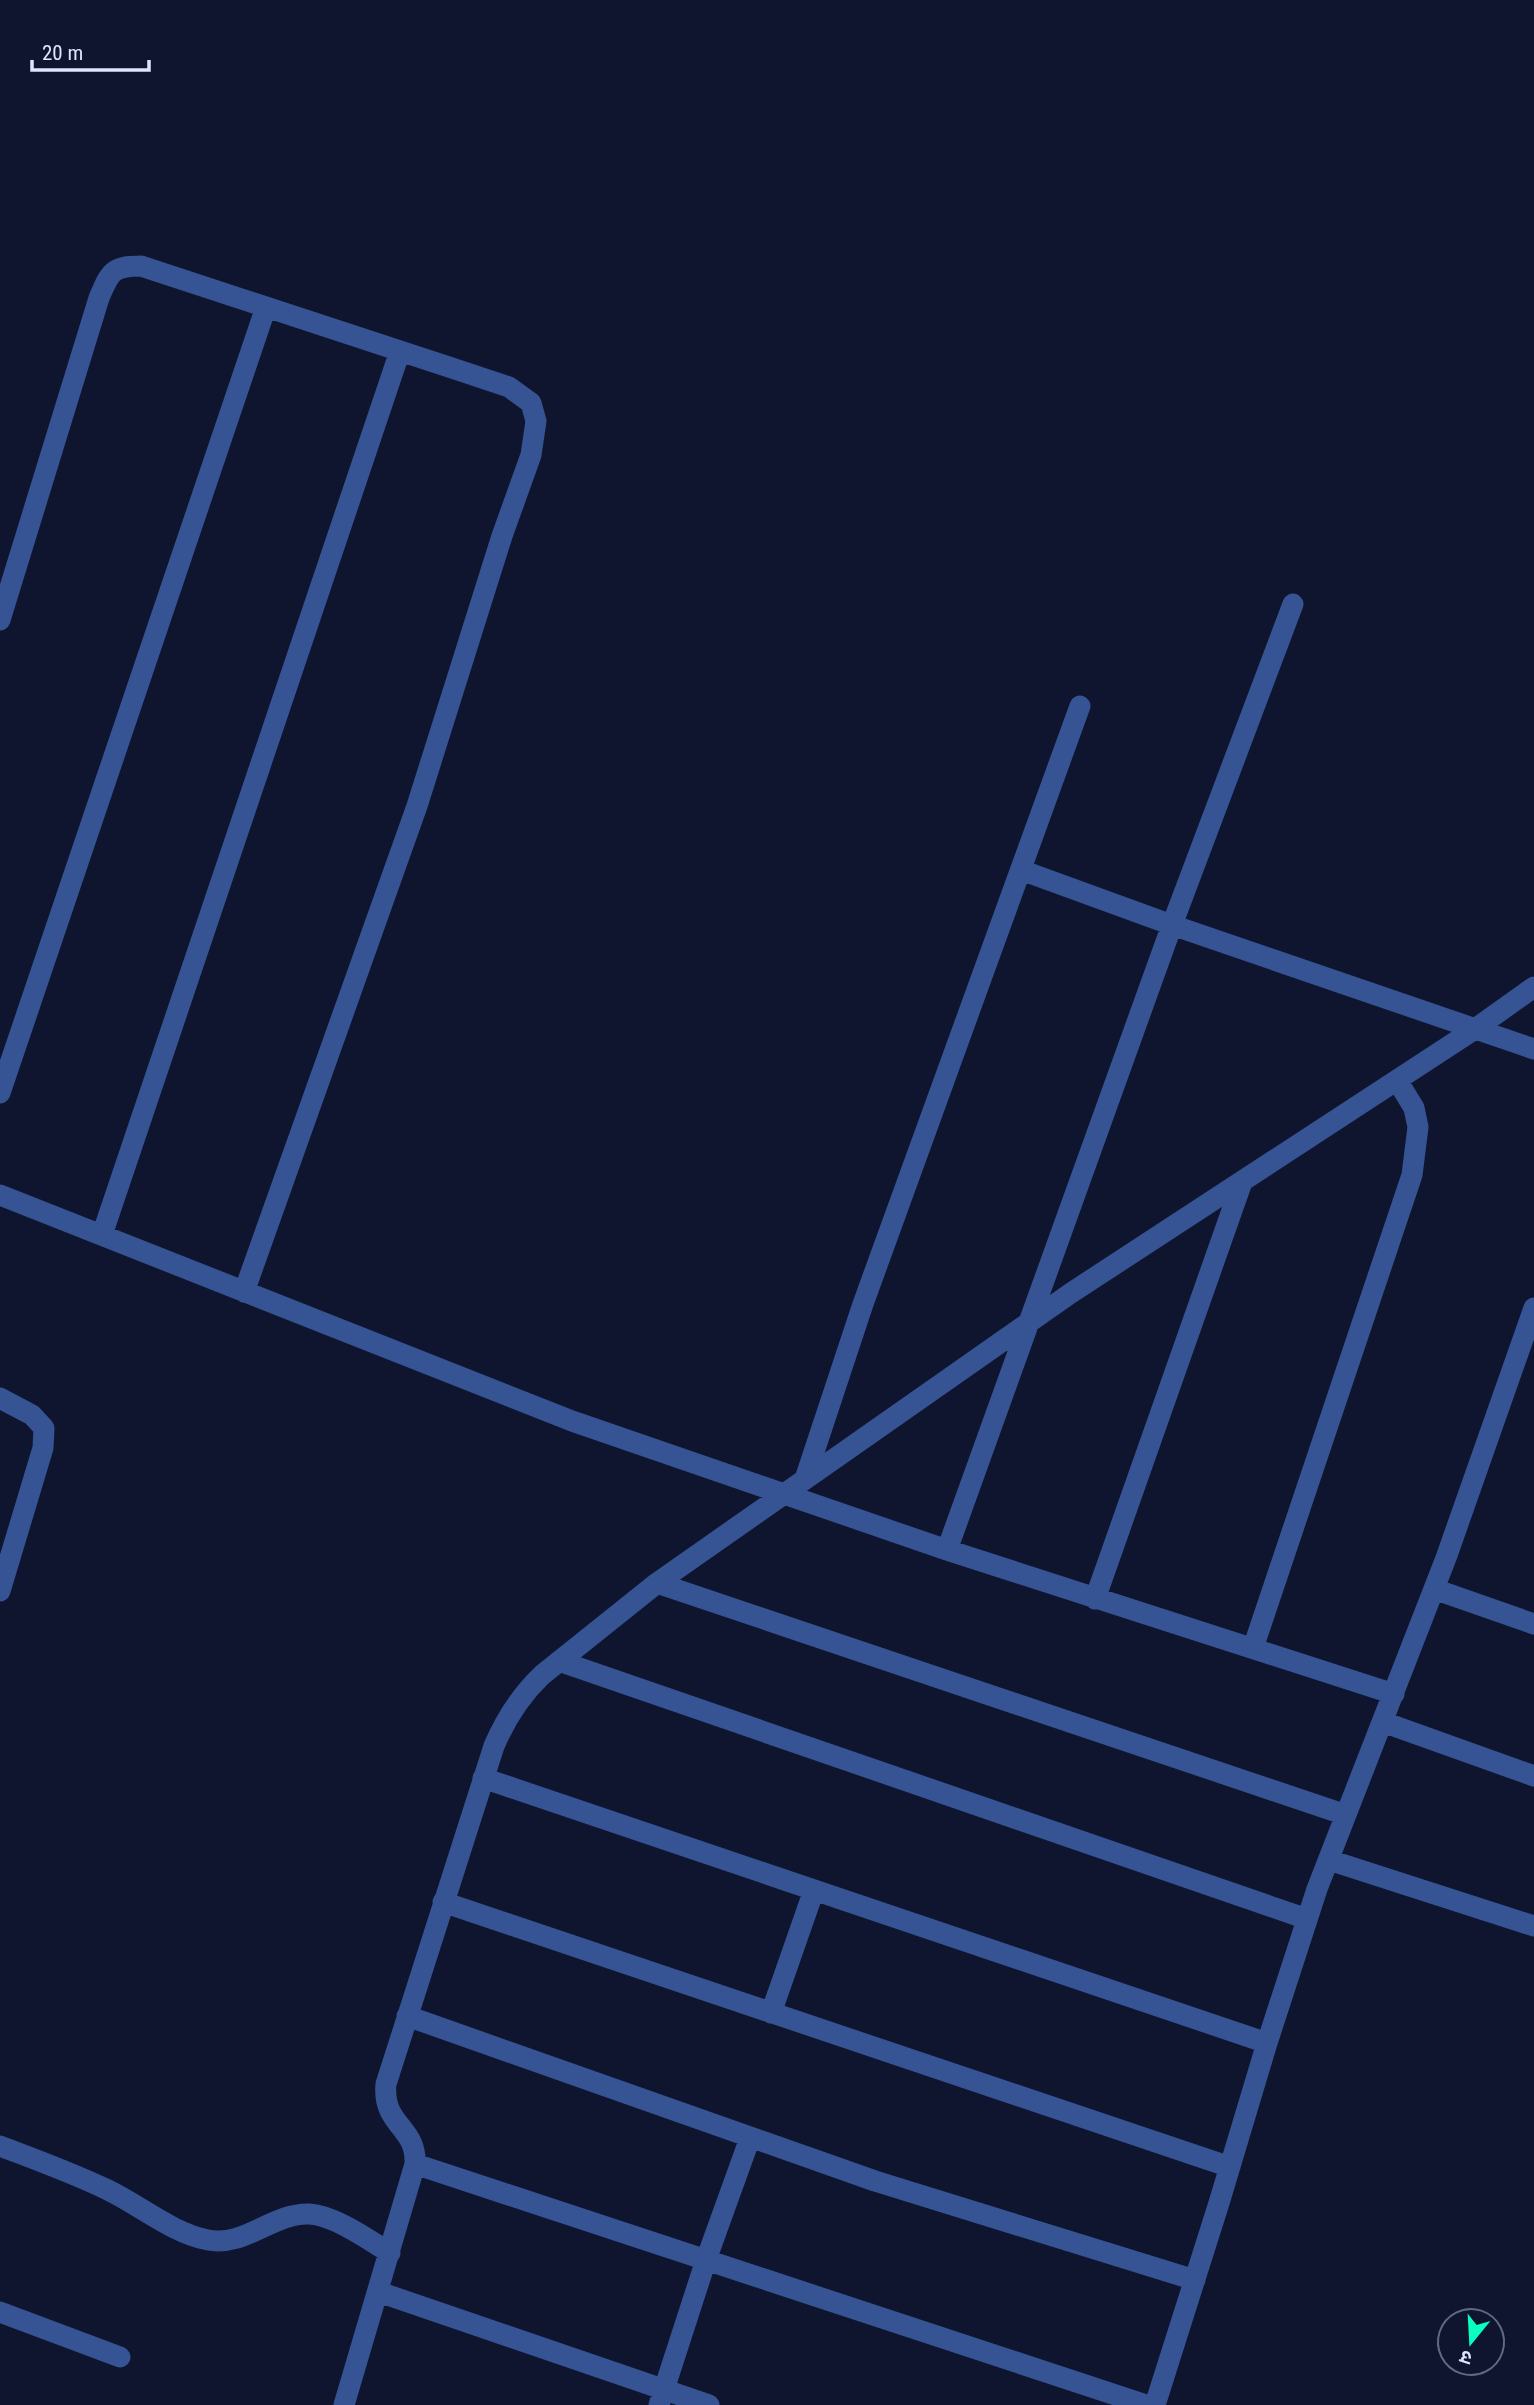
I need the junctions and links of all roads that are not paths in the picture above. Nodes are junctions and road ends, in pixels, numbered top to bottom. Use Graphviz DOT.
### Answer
graph roads {
  1 [pos="266,307"];
  2 [pos="400,351"];
  3 [pos="1293,604"];
  4 [pos="0,620"];
  5 [pos="1080,706"];
  6 [pos="1021,870"];
  7 [pos="1172,925"];
  8 [pos="1534,986"];
  9 [pos="1475,1029"];
  10 [pos="1534,1049"];
  11 [pos="1397,1080"];
  12 [pos="0,1093"];
  13 [pos="1242,1182"];
  14 [pos="0,1195"];
  15 [pos="102,1235"];
  16 [pos="244,1292"];
  17 [pos="1534,1308"];
  18 [pos="1031,1321"];
  19 [pos="0,1398"];
  20 [pos="805,1479"];
  21 [pos="783,1495"];
  22 [pos="947,1550"];
  23 [pos="657,1583"];
  24 [pos="1434,1589"];
  25 [pos="0,1591"];
  26 [pos="1095,1599"];
  27 [pos="1534,1624"];
  28 [pos="1252,1648"];
  29 [pos="559,1661"];
  30 [pos="1394,1694"];
  31 [pos="1383,1722"];
  32 [pos="1534,1776"];
  33 [pos="483,1779"];
  34 [pos="1346,1815"];
  35 [pos="1329,1860"];
  36 [pos="814,1890"];
  37 [pos="443,1902"];
  38 [pos="1307,1919"];
  39 [pos="1534,1926"];
  40 [pos="771,2012"];
  41 [pos="407,2016"];
  42 [pos="1267,2043"];
  43 [pos="750,2138"];
  44 [pos="0,2146"];
  45 [pos="415,2164"];
  46 [pos="1230,2167"];
  47 [pos="390,2253"];
  48 [pos="706,2260"];
  49 [pos="1195,2280"];
  50 [pos="379,2292"];
  51 [pos="0,2312"];
  52 [pos="120,2357"];
  53 [pos="662,2397"];
  54 [pos="344,2405"];
  55 [pos="709,2405"];
  56 [pos="1146,2405"];
  57 [pos="1156,2405"];
  1 -- 2 [label="street"];
  1 -- 4 [label="street"];
  1 -- 12 [label="street"];
  2 -- 15 [label="street"];
  2 -- 16 [label="street"];
  3 -- 7 [label="street"];
  5 -- 6 [label="street"];
  6 -- 7 [label="street"];
  6 -- 20 [label="street"];
  7 -- 9 [label="street"];
  7 -- 18 [label="street"];
  8 -- 9 [label="street"];
  9 -- 10 [label="street"];
  9 -- 11 [label="street"];
  11 -- 13 [label="street"];
  11 -- 28 [label="street"];
  13 -- 18 [label="street"];
  13 -- 26 [label="street"];
  14 -- 15 [label="street"];
  15 -- 16 [label="street"];
  16 -- 21 [label="street"];
  17 -- 24 [label="street"];
  18 -- 20 [label="street"];
  18 -- 22 [label="street"];
  19 -- 25 [label="street"];
  20 -- 21 [label="street"];
  21 -- 22 [label="street"];
  21 -- 23 [label="street"];
  22 -- 26 [label="street"];
  23 -- 29 [label="street"];
  23 -- 34 [label="street"];
  24 -- 27 [label="street"];
  24 -- 30 [label="street"];
  26 -- 28 [label="street"];
  28 -- 30 [label="street"];
  29 -- 33 [label="street"];
  29 -- 38 [label="street"];
  30 -- 31 [label="street"];
  31 -- 32 [label="street"];
  31 -- 34 [label="street"];
  33 -- 36 [label="street"];
  33 -- 37 [label="street"];
  34 -- 35 [label="street"];
  35 -- 38 [label="street"];
  35 -- 39 [label="street"];
  36 -- 40 [label="street"];
  36 -- 42 [label="street"];
  37 -- 40 [label="street"];
  37 -- 41 [label="street"];
  38 -- 42 [label="street"];
  40 -- 46 [label="street"];
  41 -- 43 [label="street"];
  41 -- 45 [label="street"];
  42 -- 46 [label="street"];
  43 -- 48 [label="street"];
  43 -- 49 [label="street"];
  44 -- 47 [label="street"];
  45 -- 47 [label="street"];
  45 -- 48 [label="street"];
  46 -- 49 [label="street"];
  47 -- 50 [label="street"];
  48 -- 53 [label="street"];
  48 -- 56 [label="street"];
  49 -- 57 [label="street"];
  50 -- 53 [label="street"];
  50 -- 54 [label="street"];
  51 -- 52 [label="street"];
  53 -- 55 [label="street"];
}
